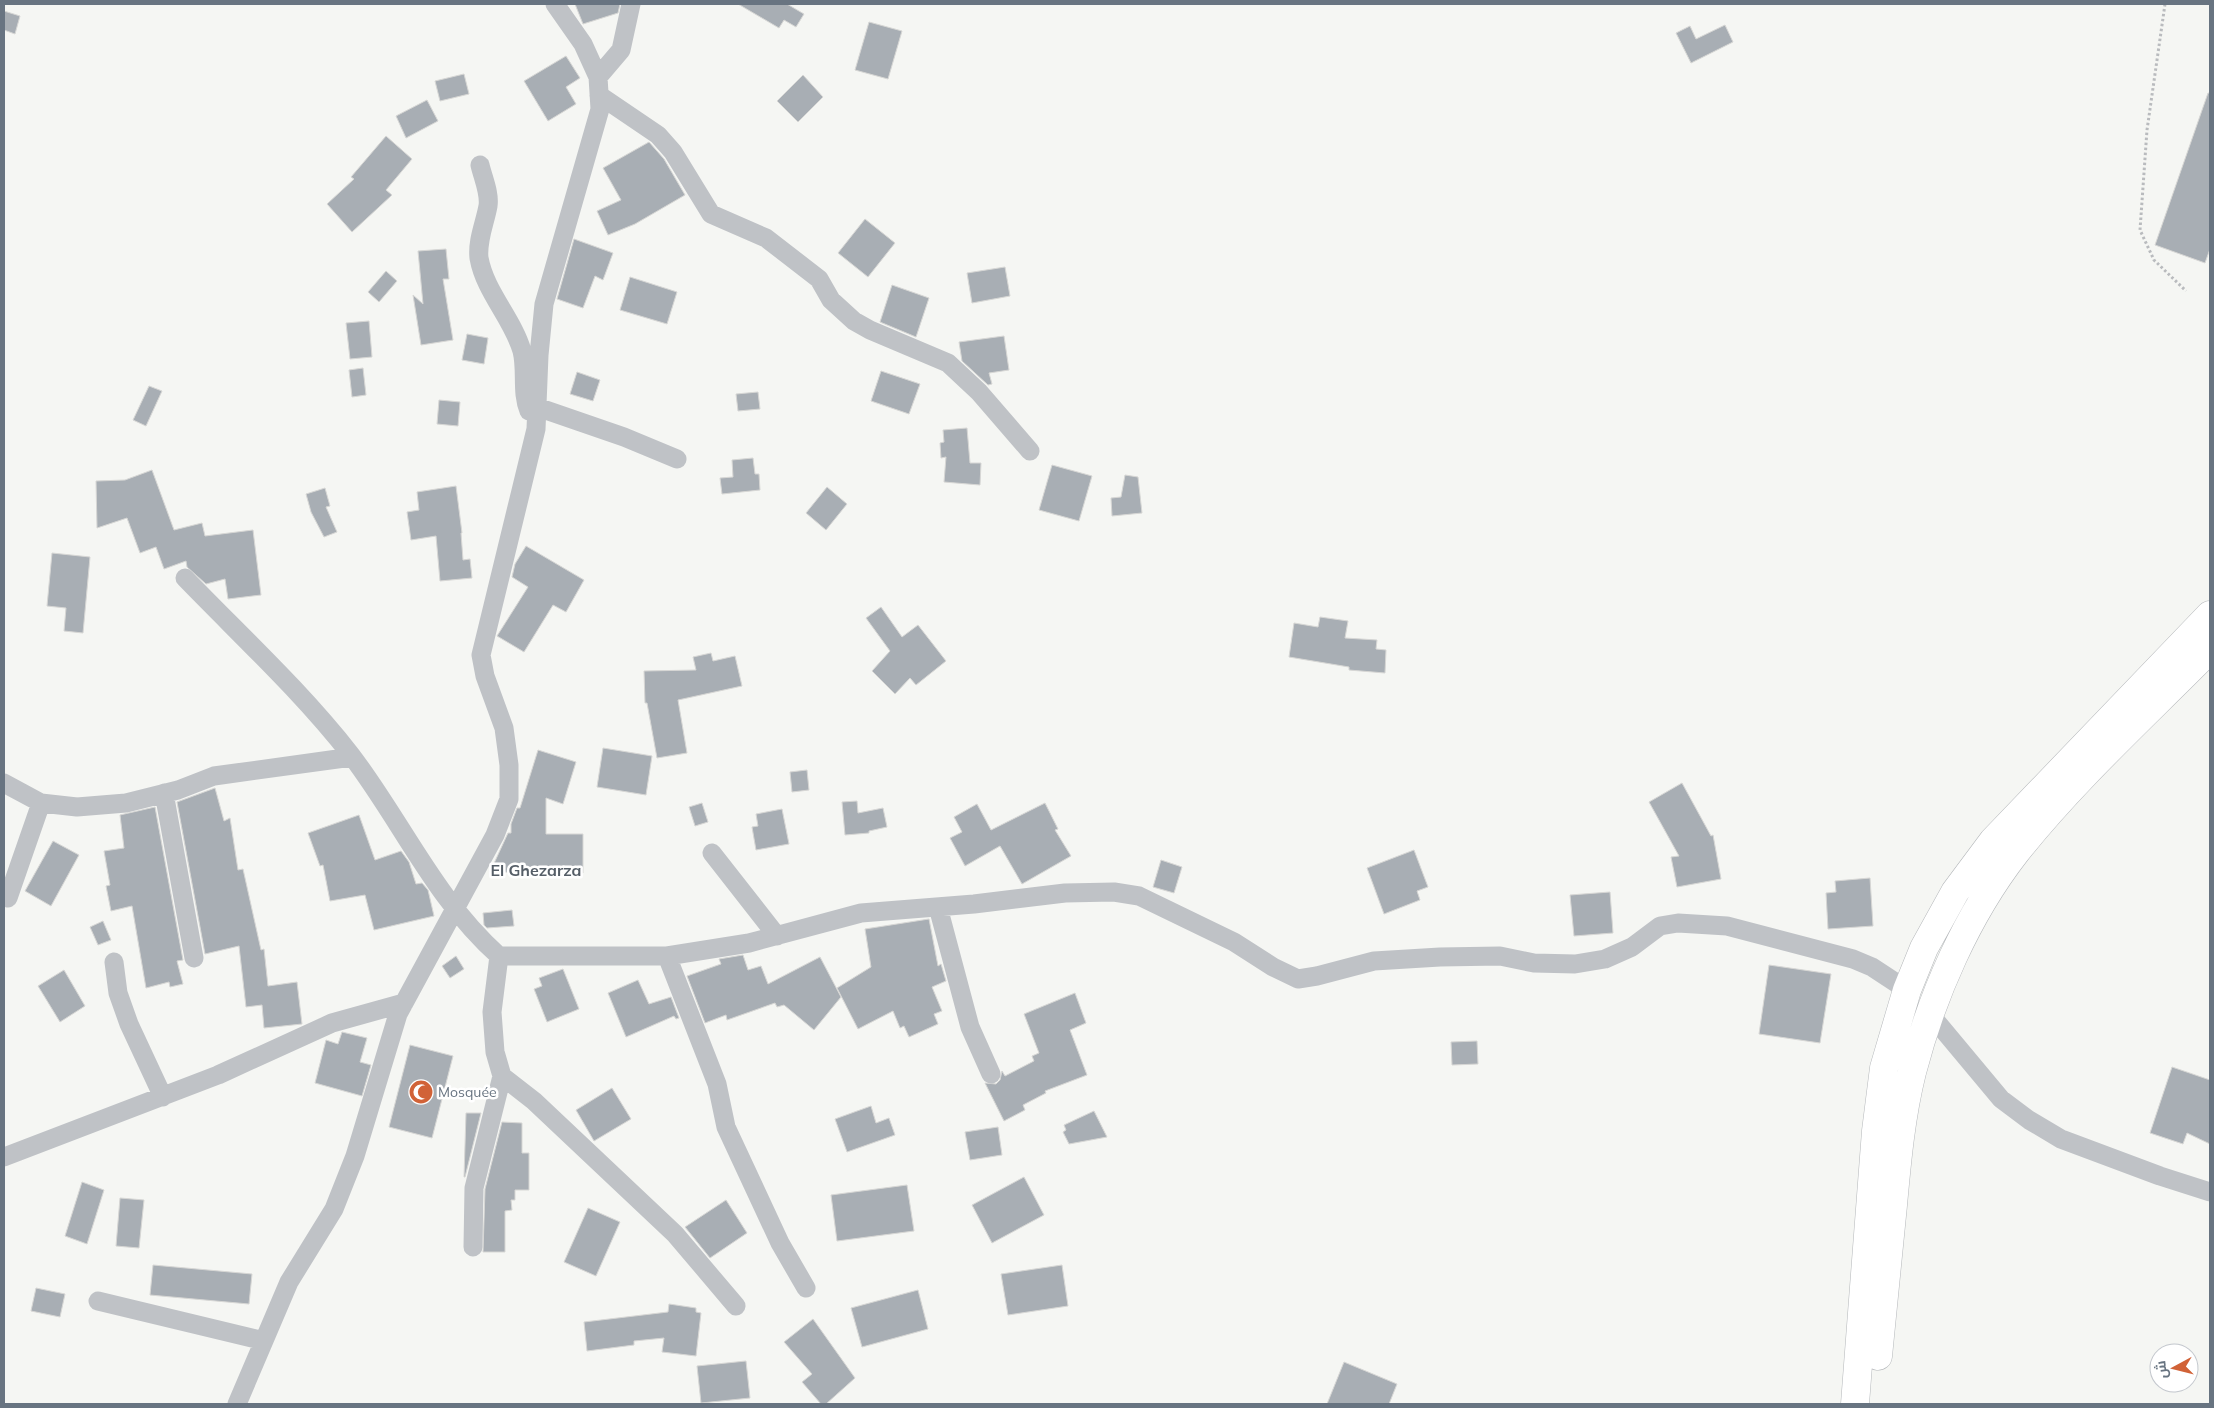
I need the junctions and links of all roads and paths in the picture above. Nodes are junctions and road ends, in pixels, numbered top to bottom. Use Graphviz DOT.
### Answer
graph roads {
  1 [pos="555,4"];
  2 [pos="631,4"];
  3 [pos="2165,4"];
  4 [pos="599,86"];
  5 [pos="480,165"];
  6 [pos="2186,291"];
  7 [pos="537,407"];
  8 [pos="536,429"];
  9 [pos="1030,450"];
  10 [pos="677,459"];
  11 [pos="185,578"];
  12 [pos="2210,615"];
  13 [pos="2210,649"];
  14 [pos="352,757"];
  15 [pos="4,783"];
  16 [pos="164,793"];
  17 [pos="41,803"];
  18 [pos="712,853"];
  19 [pos="8,898"];
  20 [pos="938,907"];
  21 [pos="455,912"];
  22 [pos="777,936"];
  23 [pos="499,956"];
  24 [pos="667,956"];
  25 [pos="194,958"];
  26 [pos="114,962"];
  27 [pos="1907,990"];
  28 [pos="404,1003"];
  29 [pos="1930,1014"];
  30 [pos="990,1074"];
  31 [pos="502,1076"];
  32 [pos="163,1097"];
  33 [pos="4,1156"];
  34 [pos="2210,1192"];
  35 [pos="473,1247"];
  36 [pos="806,1288"];
  37 [pos="98,1301"];
  38 [pos="736,1306"];
  39 [pos="264,1341"];
  40 [pos="237,1404"];
  41 [pos="1856,1404"];
  42 [pos="1872,1404"];
  1 -- 4 [label="street"];
  2 -- 4 [label="street"];
  3 -- 6 [label="path"];
  4 -- 7 [label="street"];
  4 -- 9 [label="street"];
  5 -- 8 [label="street"];
  7 -- 8 [label="street"];
  7 -- 10 [label="street"];
  8 -- 21 [label="street"];
  11 -- 14 [label="street"];
  12 -- 27 [label="highway"];
  13 -- 29 [label="highway"];
  14 -- 16 [label="street"];
  14 -- 21 [label="street"];
  15 -- 17 [label="street"];
  16 -- 17 [label="street"];
  16 -- 25 [label="street"];
  17 -- 19 [label="street"];
  18 -- 22 [label="street"];
  20 -- 22 [label="street"];
  20 -- 27 [label="street"];
  20 -- 30 [label="street"];
  21 -- 23 [label="street"];
  21 -- 28 [label="street"];
  22 -- 24 [label="street"];
  23 -- 24 [label="street"];
  23 -- 31 [label="street"];
  24 -- 36 [label="street"];
  26 -- 32 [label="street"];
  27 -- 41 [label="highway"];
  28 -- 32 [label="street"];
  28 -- 39 [label="street"];
  29 -- 34 [label="street"];
  29 -- 42 [label="highway"];
  31 -- 35 [label="street"];
  31 -- 38 [label="street"];
  32 -- 33 [label="street"];
  37 -- 39 [label="street"];
  39 -- 40 [label="street"];
}
